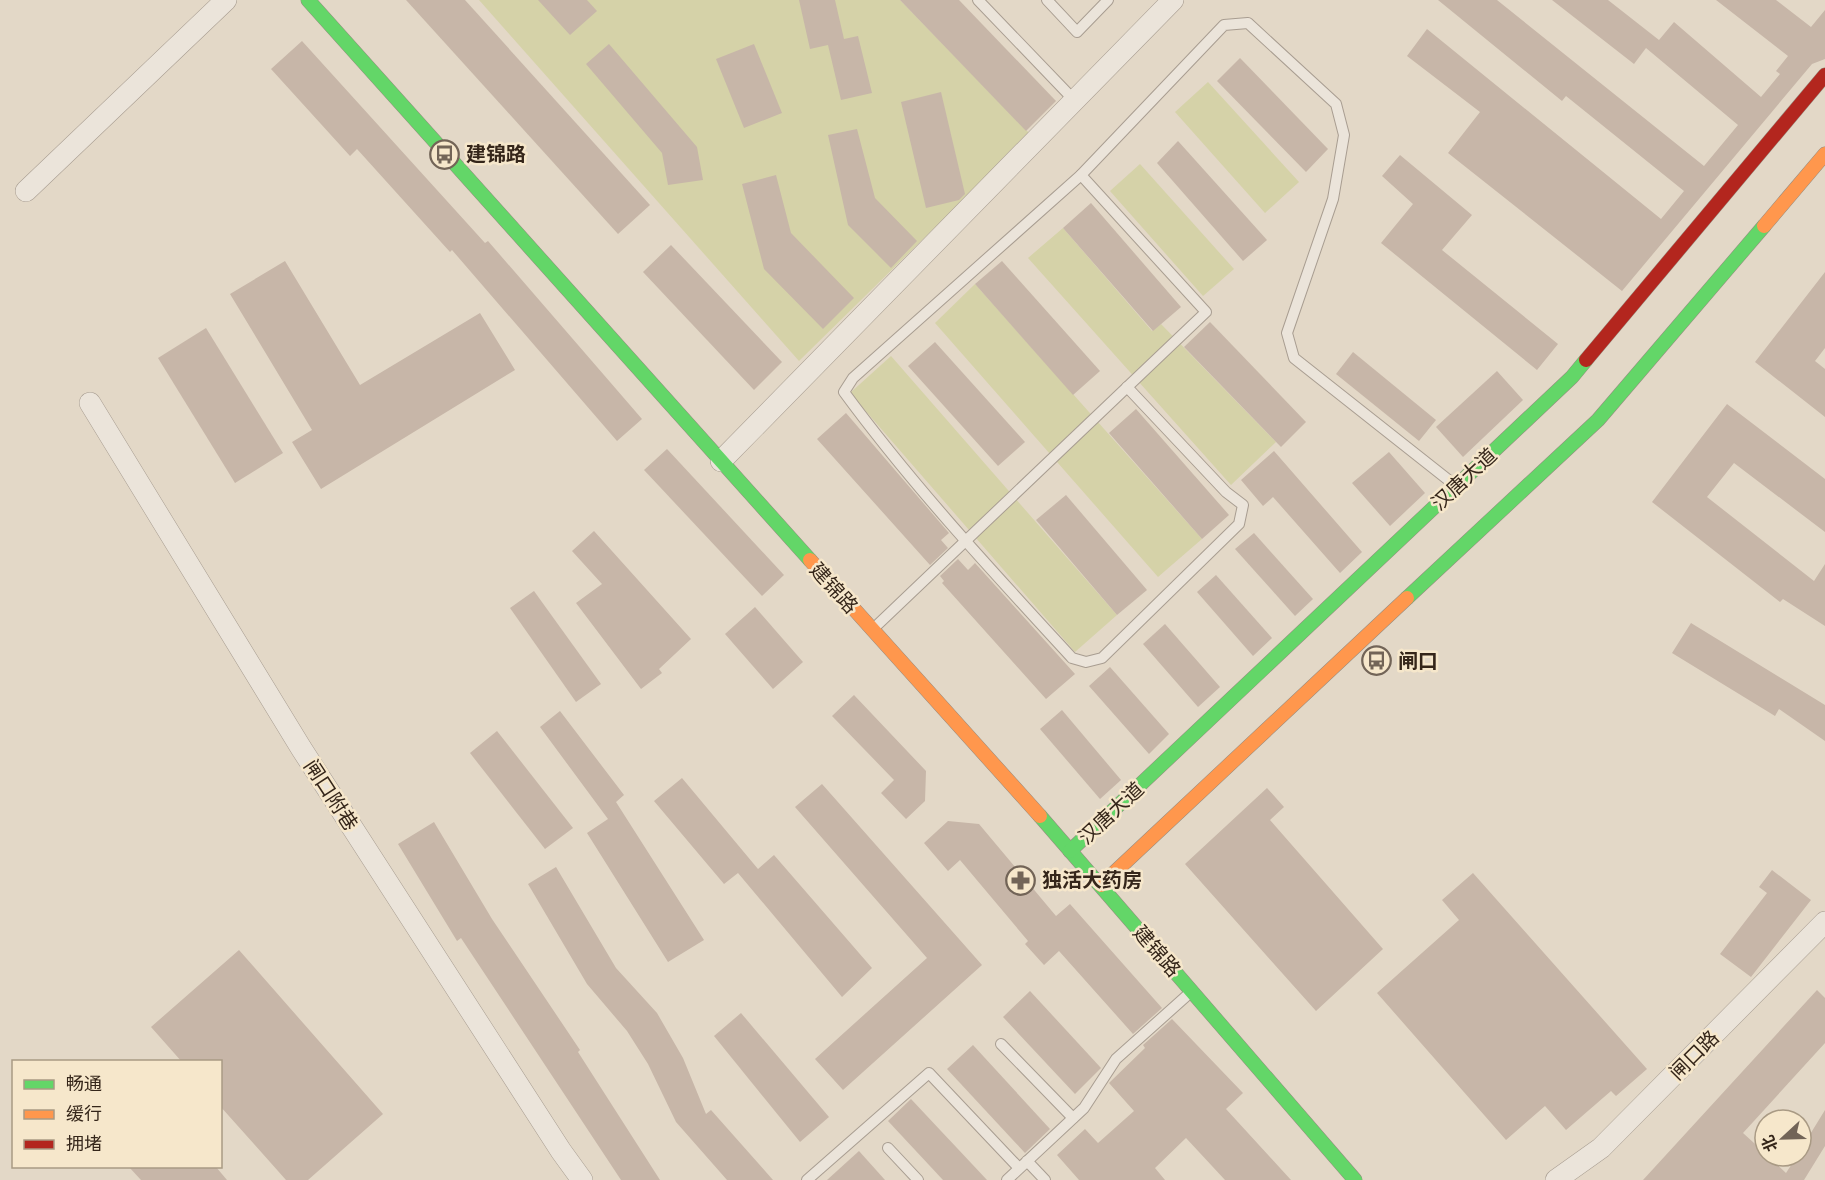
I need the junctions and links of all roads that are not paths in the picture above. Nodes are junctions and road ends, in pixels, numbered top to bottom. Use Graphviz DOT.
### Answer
graph roads {
  1 [pos="226,0"];
  2 [pos="308,0"];
  3 [pos="978,0"];
  4 [pos="1047,0"];
  5 [pos="1108,0"];
  6 [pos="1173,0"];
  7 [pos="1825,75"];
  8 [pos="1074,100"];
  9 [pos="1825,154"];
  10 [pos="1081,175"];
  11 [pos="26,191"];
  12 [pos="1127,387"];
  13 [pos="90,403"];
  14 [pos="721,461"];
  15 [pos="1456,486"];
  16 [pos="965,541"];
  17 [pos="872,630"];
  18 [pos="1070,851"];
  19 [pos="1101,885"];
  20 [pos="1825,922"];
  21 [pos="1192,991"];
  22 [pos="1001,1044"];
  23 [pos="1073,1118"];
  24 [pos="888,1148"];
  25 [pos="1023,1165"];
  26 [pos="582,1180"];
  27 [pos="807,1180"];
  28 [pos="918,1180"];
  29 [pos="1007,1180"];
  30 [pos="1045,1180"];
  31 [pos="1355,1180"];
  32 [pos="1556,1180"];
  1 -- 11 [label="street"];
  2 -- 14 [label="main road, 建锦路"];
  3 -- 8 [label="lane"];
  4 -- 5 [label="lane"];
  6 -- 8 [label="street"];
  7 -- 15 [label="main road, 汉唐大道"];
  8 -- 14 [label="street"];
  9 -- 19 [label="main road"];
  10 -- 12 [label="lane"];
  10 -- 15 [label="lane"];
  10 -- 16 [label="lane"];
  12 -- 16 [label="lane"];
  12 -- 16 [label="lane"];
  13 -- 26 [label="street, 闸口附巷"];
  14 -- 17 [label="main road, 建锦路"];
  15 -- 18 [label="main road, 汉唐大道"];
  16 -- 17 [label="lane"];
  17 -- 18 [label="main road, 建锦路"];
  18 -- 19 [label="main road, 建锦路"];
  19 -- 21 [label="main road, 建锦路"];
  20 -- 32 [label="street, 闸口路"];
  21 -- 23 [label="lane"];
  21 -- 31 [label="main road, 建锦路"];
  22 -- 23 [label="lane"];
  23 -- 25 [label="lane"];
  24 -- 28 [label="lane"];
  25 -- 27 [label="lane"];
  25 -- 29 [label="lane"];
  25 -- 30 [label="lane"];
}
